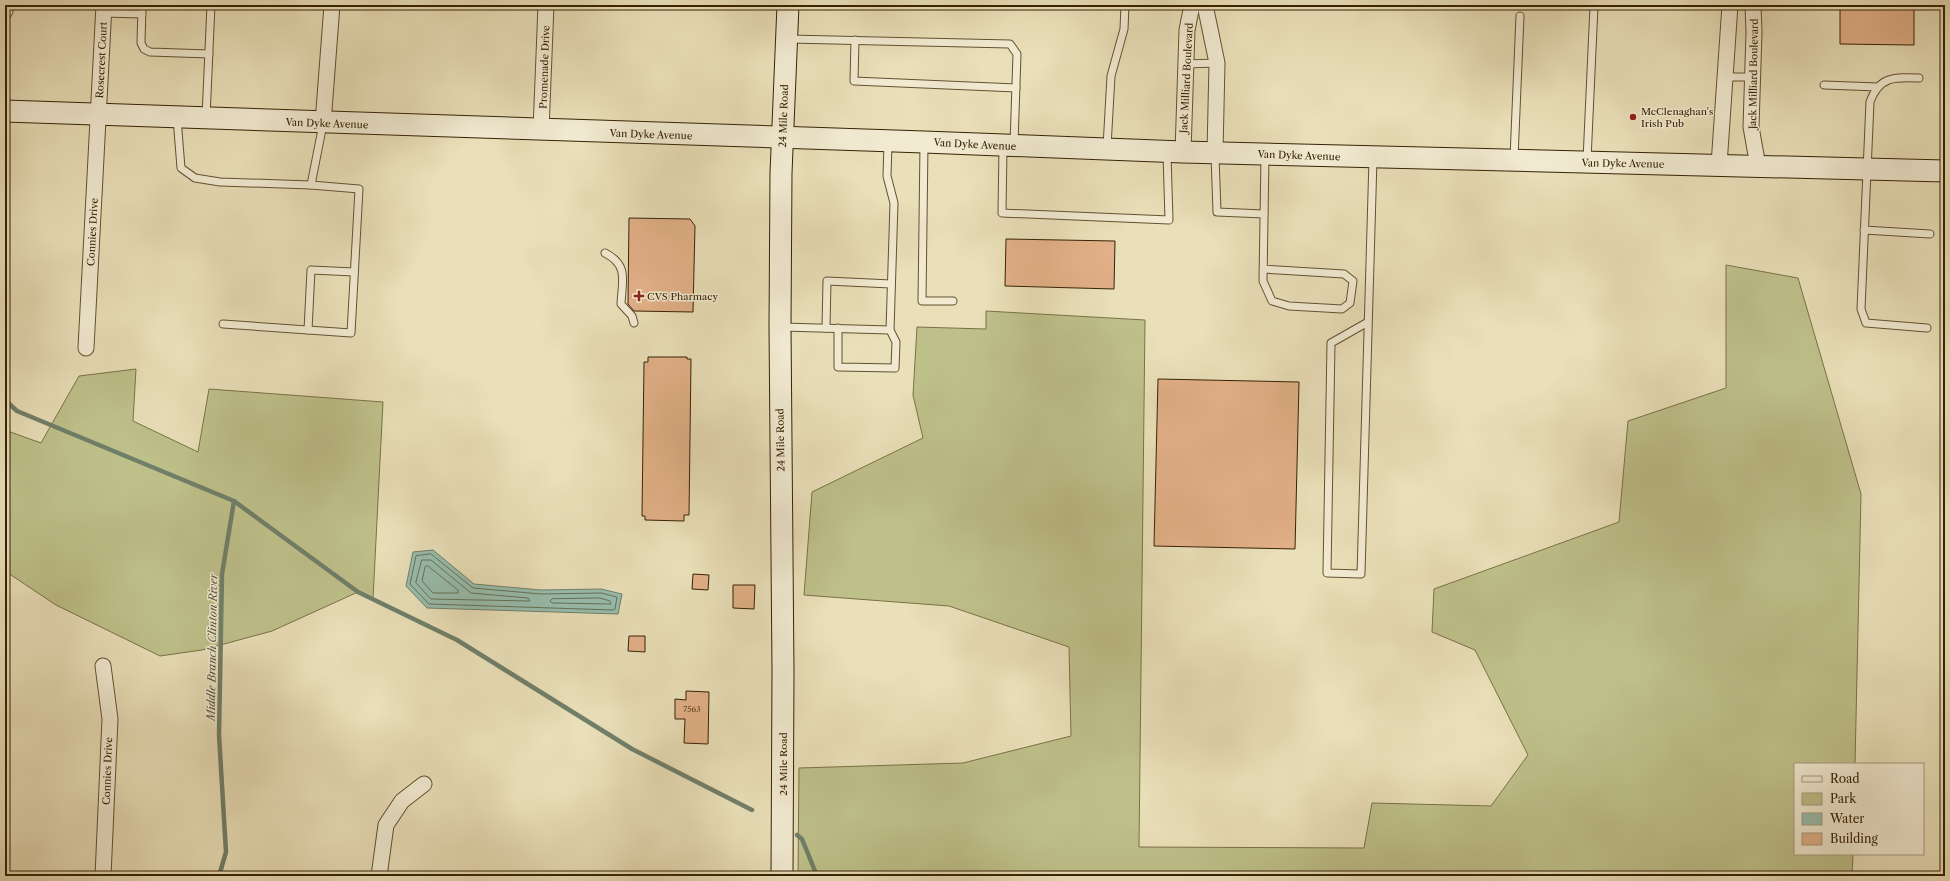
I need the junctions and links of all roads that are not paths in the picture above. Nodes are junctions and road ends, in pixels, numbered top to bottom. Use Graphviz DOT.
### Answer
graph roads {
  1 [pos="5,5"];
  2 [pos="142,5"];
  3 [pos="211,5"];
  4 [pos="332,5"];
  5 [pos="546,5"];
  6 [pos="788,5"];
  7 [pos="1125,5"];
  8 [pos="1192,5"];
  9 [pos="1205,5"];
  10 [pos="1730,5"];
  11 [pos="1753,5"];
  12 [pos="1594,6"];
  13 [pos="104,9"];
  14 [pos="5,11"];
  15 [pos="142,14"];
  16 [pos="1520,16"];
  17 [pos="786,39"];
  18 [pos="855,40"];
  19 [pos="209,54"];
  20 [pos="1217,63"];
  21 [pos="1186,64"];
  22 [pos="1725,77"];
  23 [pos="1753,78"];
  24 [pos="1919,78"];
  25 [pos="1824,85"];
  26 [pos="1878,87"];
  27 [pos="1016,88"];
  28 [pos="5,111"];
  29 [pos="99,115"];
  30 [pos="177,118"];
  31 [pos="206,119"];
  32 [pos="323,122"];
  33 [pos="541,130"];
  34 [pos="782,138"];
  35 [pos="888,141"];
  36 [pos="924,142"];
  37 [pos="1008,146"];
  38 [pos="1107,149"];
  39 [pos="1175,152"];
  40 [pos="1215,152"];
  41 [pos="1265,154"];
  42 [pos="1373,157"];
  43 [pos="1514,160"];
  44 [pos="1587,162"];
  45 [pos="1719,165"];
  46 [pos="1758,166"];
  47 [pos="1868,169"];
  48 [pos="1945,171"];
  49 [pos="311,185"];
  50 [pos="1264,214"];
  51 [pos="1864,230"];
  52 [pos="1930,234"];
  53 [pos="606,253"];
  54 [pos="1264,269"];
  55 [pos="354,272"];
  56 [pos="891,284"];
  57 [pos="953,301"];
  58 [pos="1368,322"];
  59 [pos="634,323"];
  60 [pos="223,324"];
  61 [pos="780,327"];
  62 [pos="826,328"];
  63 [pos="838,328"];
  64 [pos="1927,328"];
  65 [pos="308,330"];
  66 [pos="890,330"];
  67 [pos="86,348"];
  68 [pos="103,666"];
  69 [pos="424,784"];
  70 [pos="103,876"];
  71 [pos="379,876"];
  72 [pos="782,876"];
  1 -- 14 [label="street"];
  2 -- 15 [label="lane"];
  3 -- 19 [label="lane"];
  4 -- 32 [label="street"];
  5 -- 33 [label="street, Promenade Drive"];
  6 -- 17 [label="main road, 24 Mile Road"];
  7 -- 38 [label="lane"];
  8 -- 21 [label="street, Jack Milliard Boulevard"];
  9 -- 20 [label="street, Jack Milliard Boulevard"];
  10 -- 22 [label="street"];
  11 -- 23 [label="street, Jack Milliard Boulevard"];
  12 -- 44 [label="lane"];
  13 -- 15 [label="lane"];
  13 -- 29 [label="street, Rosecrest Court"];
  15 -- 19 [label="lane"];
  16 -- 43 [label="lane"];
  17 -- 18 [label="lane"];
  17 -- 34 [label="main road, 24 Mile Road"];
  18 -- 27 [label="lane"];
  18 -- 27 [label="lane"];
  19 -- 31 [label="lane"];
  20 -- 21 [label="lane"];
  20 -- 40 [label="street, Jack Milliard Boulevard"];
  21 -- 39 [label="street, Jack Milliard Boulevard"];
  22 -- 23 [label="lane"];
  22 -- 45 [label="street"];
  23 -- 46 [label="street, Jack Milliard Boulevard"];
  24 -- 26 [label="lane"];
  25 -- 26 [label="lane"];
  26 -- 47 [label="lane"];
  27 -- 37 [label="lane"];
  28 -- 29 [label="main road, Van Dyke Avenue"];
  29 -- 30 [label="main road, Van Dyke Avenue"];
  29 -- 67 [label="street, Connies Drive"];
  30 -- 31 [label="main road, Van Dyke Avenue"];
  30 -- 49 [label="lane"];
  31 -- 32 [label="main road, Van Dyke Avenue"];
  32 -- 33 [label="main road, Van Dyke Avenue"];
  32 -- 49 [label="lane"];
  33 -- 34 [label="main road, Van Dyke Avenue"];
  34 -- 35 [label="main road, Van Dyke Avenue"];
  34 -- 61 [label="main road, 24 Mile Road"];
  35 -- 36 [label="main road, Van Dyke Avenue"];
  35 -- 56 [label="lane"];
  36 -- 37 [label="main road, Van Dyke Avenue"];
  36 -- 57 [label="lane"];
  37 -- 38 [label="main road, Van Dyke Avenue"];
  37 -- 39 [label="lane"];
  38 -- 39 [label="main road, Van Dyke Avenue"];
  39 -- 40 [label="main road, Van Dyke Avenue"];
  40 -- 41 [label="main road, Van Dyke Avenue"];
  40 -- 50 [label="lane"];
  41 -- 42 [label="main road, Van Dyke Avenue"];
  41 -- 50 [label="lane"];
  42 -- 43 [label="main road, Van Dyke Avenue"];
  42 -- 58 [label="lane"];
  43 -- 44 [label="main road, Van Dyke Avenue"];
  44 -- 45 [label="main road, Van Dyke Avenue"];
  45 -- 46 [label="main road, Van Dyke Avenue"];
  46 -- 47 [label="main road, Van Dyke Avenue"];
  47 -- 48 [label="main road, Van Dyke Avenue"];
  47 -- 51 [label="lane"];
  49 -- 55 [label="lane"];
  50 -- 54 [label="lane"];
  51 -- 52 [label="lane"];
  51 -- 64 [label="lane"];
  53 -- 59 [label="lane"];
  54 -- 54 [label="lane"];
  55 -- 65 [label="lane"];
  55 -- 65 [label="lane"];
  56 -- 62 [label="lane"];
  56 -- 66 [label="lane"];
  58 -- 58 [label="lane"];
  60 -- 65 [label="lane"];
  61 -- 62 [label="lane"];
  61 -- 72 [label="main road, 24 Mile Road"];
  62 -- 63 [label="lane"];
  63 -- 66 [label="lane"];
  63 -- 66 [label="lane"];
  68 -- 70 [label="street, Connies Drive"];
  69 -- 71 [label="street"];
}
